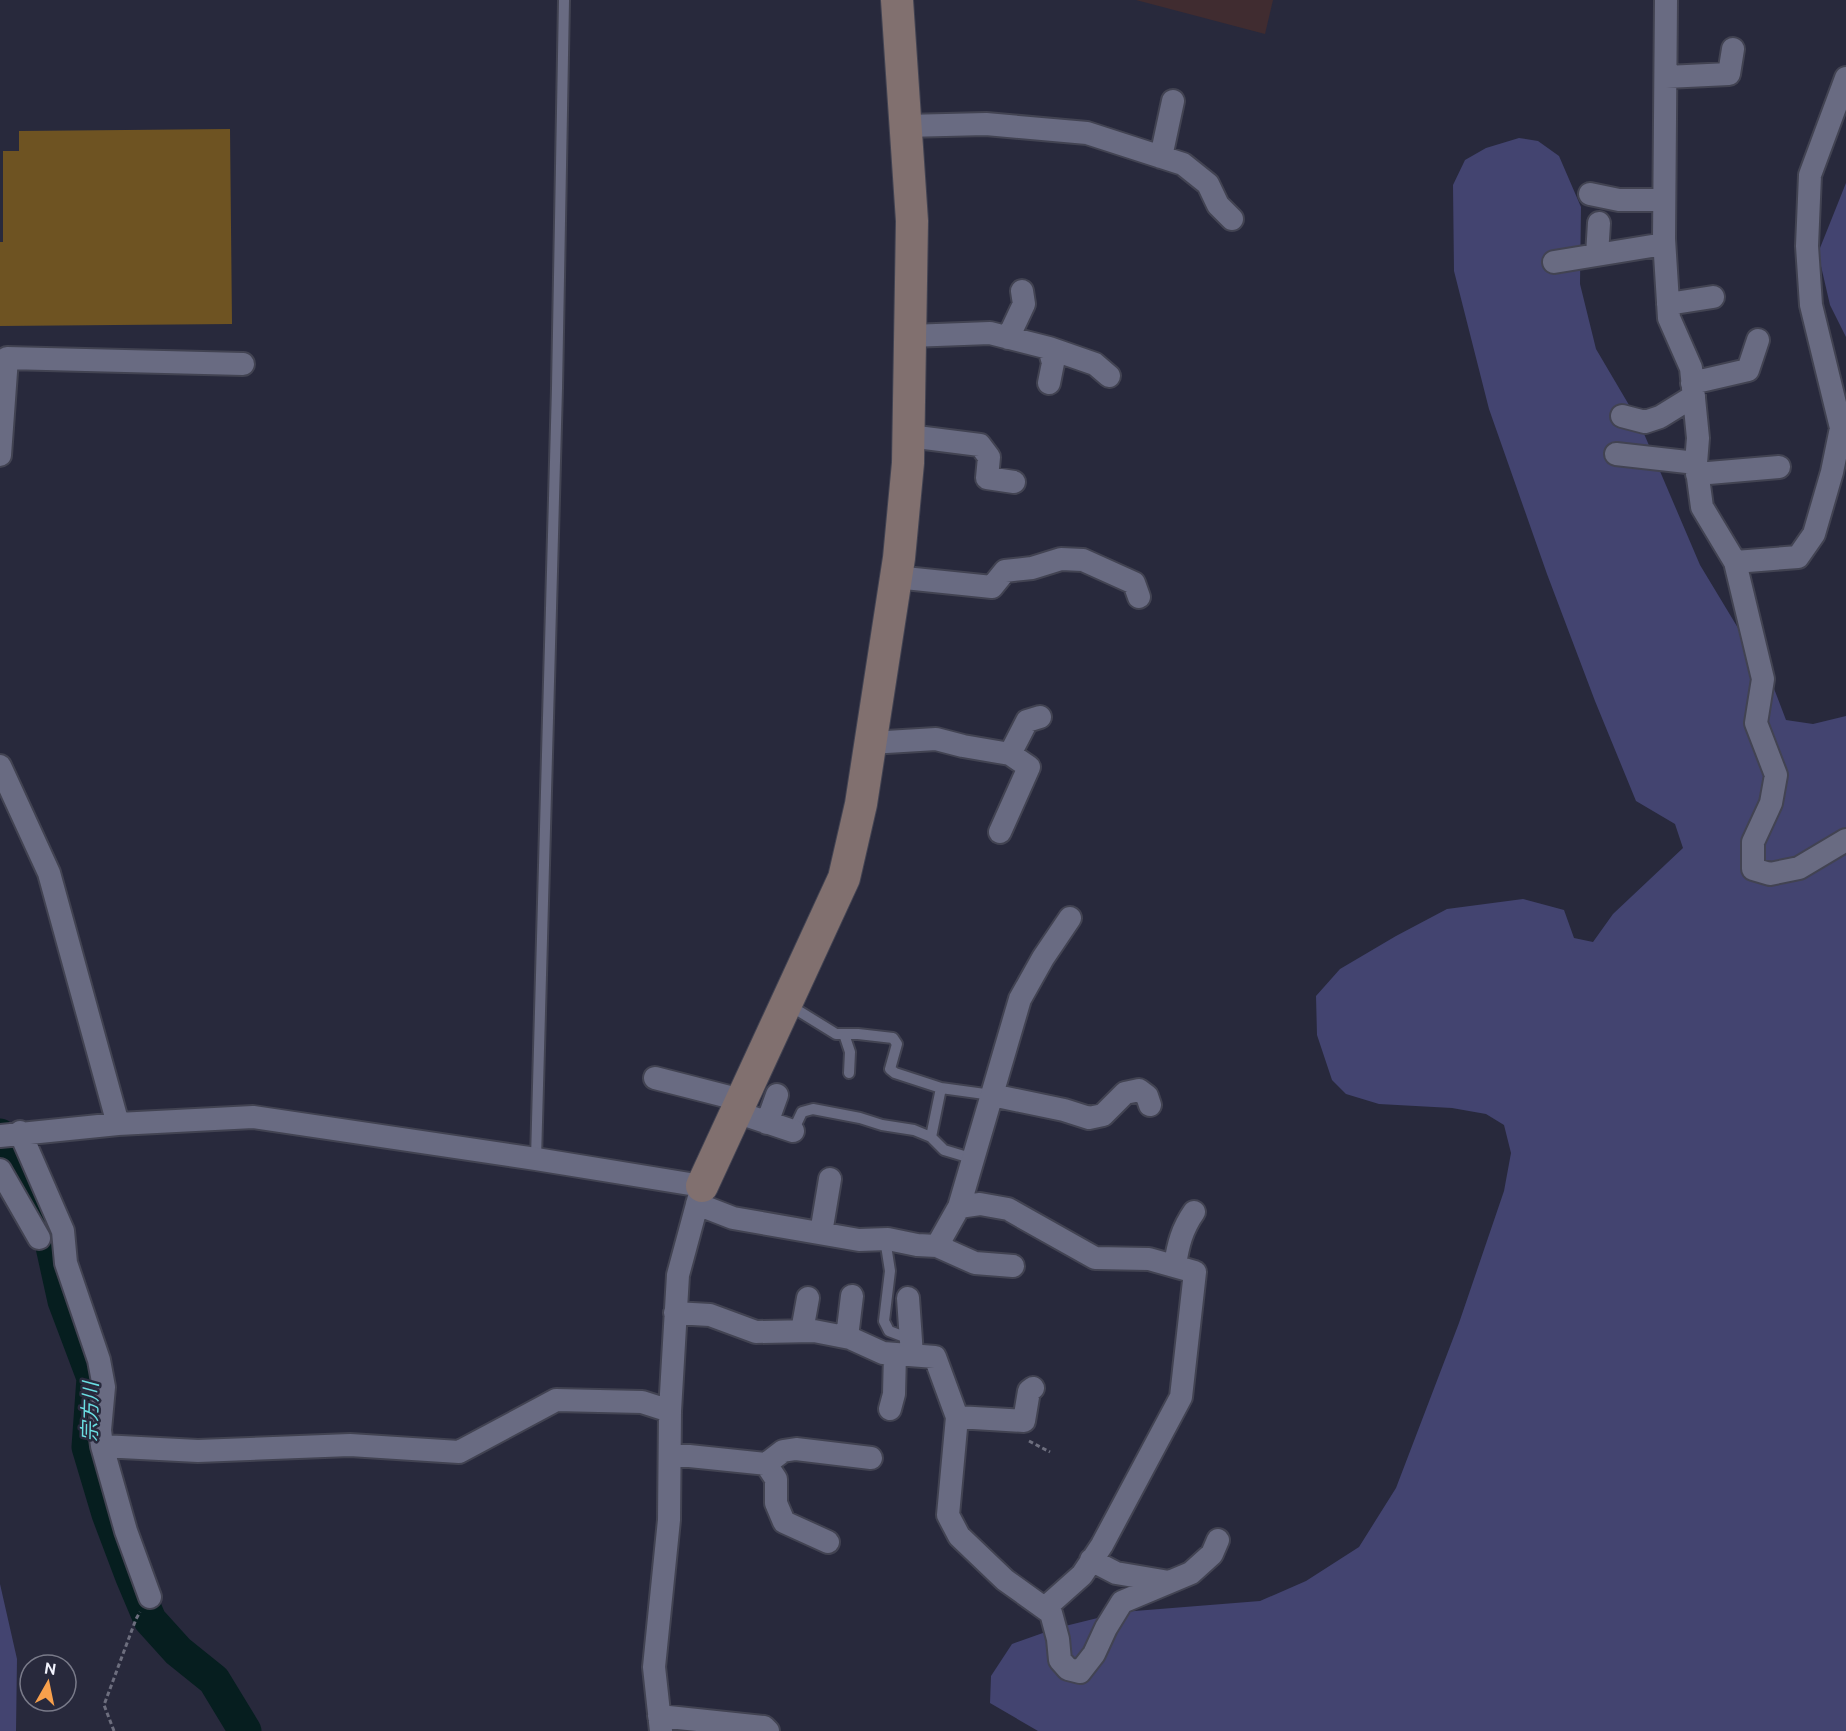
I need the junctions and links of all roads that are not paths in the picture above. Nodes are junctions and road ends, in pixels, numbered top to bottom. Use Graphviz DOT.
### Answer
graph roads {
  1 [pos="564,0"];
  2 [pos="897,0"];
  3 [pos="1666,0"];
  4 [pos="1733,49"];
  5 [pos="1666,76"];
  6 [pos="1846,78"];
  7 [pos="1173,101"];
  8 [pos="905,126"];
  9 [pos="1161,157"];
  10 [pos="1590,194"];
  11 [pos="1664,200"];
  12 [pos="1232,219"];
  13 [pos="1599,223"];
  14 [pos="1664,244"];
  15 [pos="1597,255"];
  16 [pos="1554,262"];
  17 [pos="1022,291"];
  18 [pos="1713,297"];
  19 [pos="1668,303"];
  20 [pos="910,336"];
  21 [pos="1008,338"];
  22 [pos="1758,340"];
  23 [pos="1049,348"];
  24 [pos="243,364"];
  25 [pos="1109,376"];
  26 [pos="1049,383"];
  27 [pos="1693,389"];
  28 [pos="1622,416"];
  29 [pos="909,436"];
  30 [pos="1616,454"];
  31 [pos="0,455"];
  32 [pos="1779,467"];
  33 [pos="1696,469"];
  34 [pos="1014,482"];
  35 [pos="1735,562"];
  36 [pos="896,577"];
  37 [pos="1139,597"];
  38 [pos="1040,717"];
  39 [pos="870,743"];
  40 [pos="1010,754"];
  41 [pos="0,766"];
  42 [pos="1000,832"];
  43 [pos="1846,840"];
  44 [pos="1070,918"];
  45 [pos="786,1003"];
  46 [pos="844,1034"];
  47 [pos="849,1073"];
  48 [pos="655,1078"];
  49 [pos="940,1088"];
  50 [pos="777,1095"];
  51 [pos="992,1095"];
  52 [pos="1150,1105"];
  53 [pos="739,1106"];
  54 [pos="767,1123"];
  55 [pos="118,1124"];
  56 [pos="793,1131"];
  57 [pos="11,1134"];
  58 [pos="931,1137"];
  59 [pos="536,1159"];
  60 [pos="974,1159"];
  61 [pos="0,1170"];
  62 [pos="830,1179"];
  63 [pos="700,1195"];
  64 [pos="959,1207"];
  65 [pos="1194,1212"];
  66 [pos="821,1233"];
  67 [pos="39,1238"];
  68 [pos="885,1239"];
  69 [pos="937,1246"];
  70 [pos="1175,1265"];
  71 [pos="1013,1266"];
  72 [pos="852,1296"];
  73 [pos="808,1298"];
  74 [pos="908,1298"];
  75 [pos="675,1312"];
  76 [pos="802,1331"];
  77 [pos="847,1337"];
  78 [pos="906,1349"];
  79 [pos="1033,1388"];
  80 [pos="890,1409"];
  81 [pos="670,1411"];
  82 [pos="957,1417"];
  83 [pos="102,1446"];
  84 [pos="670,1454"];
  85 [pos="871,1458"];
  86 [pos="766,1464"];
  87 [pos="1218,1540"];
  88 [pos="828,1542"];
  89 [pos="1091,1560"];
  90 [pos="1169,1582"];
  91 [pos="150,1597"];
  92 [pos="1045,1608"];
  93 [pos="660,1724"];
  94 [pos="768,1731"];
  1 -- 59 [label="lane"];
  2 -- 8 [label="street"];
  3 -- 5 [label="street"];
  4 -- 5 [label="street"];
  5 -- 11 [label="street"];
  6 -- 35 [label="street"];
  7 -- 9 [label="street"];
  8 -- 9 [label="street"];
  8 -- 20 [label="street"];
  9 -- 12 [label="street"];
  10 -- 11 [label="street"];
  11 -- 14 [label="street"];
  13 -- 15 [label="street"];
  14 -- 15 [label="street"];
  14 -- 19 [label="street"];
  15 -- 16 [label="street"];
  17 -- 21 [label="street"];
  18 -- 19 [label="street"];
  19 -- 27 [label="street"];
  20 -- 21 [label="street"];
  20 -- 29 [label="street"];
  21 -- 23 [label="street"];
  22 -- 27 [label="street"];
  23 -- 25 [label="street"];
  23 -- 26 [label="street"];
  24 -- 31 [label="street"];
  27 -- 28 [label="street"];
  27 -- 33 [label="street"];
  29 -- 34 [label="street"];
  29 -- 36 [label="street"];
  30 -- 33 [label="street"];
  32 -- 33 [label="street"];
  33 -- 35 [label="street"];
  35 -- 43 [label="street"];
  36 -- 37 [label="street"];
  36 -- 39 [label="street"];
  38 -- 40 [label="street"];
  39 -- 40 [label="street"];
  39 -- 45 [label="street"];
  40 -- 42 [label="street"];
  41 -- 55 [label="street"];
  44 -- 51 [label="street"];
  45 -- 46 [label="lane"];
  45 -- 53 [label="street"];
  46 -- 47 [label="lane"];
  46 -- 49 [label="lane"];
  48 -- 53 [label="street"];
  49 -- 51 [label="lane"];
  49 -- 58 [label="lane"];
  50 -- 54 [label="street"];
  51 -- 52 [label="street"];
  51 -- 60 [label="street"];
  53 -- 54 [label="street"];
  53 -- 63 [label="street"];
  54 -- 56 [label="street"];
  55 -- 57 [label="street"];
  55 -- 59 [label="street"];
  56 -- 58 [label="lane"];
  57 -- 83 [label="street"];
  58 -- 60 [label="lane"];
  59 -- 63 [label="street"];
  60 -- 64 [label="street"];
  61 -- 67 [label="street"];
  62 -- 66 [label="street"];
  63 -- 66 [label="street"];
  63 -- 75 [label="street"];
  64 -- 69 [label="street"];
  64 -- 70 [label="street"];
  65 -- 70 [label="street"];
  66 -- 68 [label="street"];
  68 -- 69 [label="street"];
  68 -- 78 [label="lane"];
  69 -- 71 [label="street"];
  70 -- 89 [label="street"];
  72 -- 77 [label="street"];
  73 -- 76 [label="street"];
  74 -- 78 [label="street"];
  75 -- 76 [label="street"];
  75 -- 81 [label="street"];
  76 -- 77 [label="street"];
  77 -- 78 [label="street"];
  78 -- 80 [label="street"];
  78 -- 82 [label="street"];
  79 -- 82 [label="street"];
  81 -- 83 [label="street"];
  81 -- 84 [label="street"];
  82 -- 92 [label="street"];
  83 -- 91 [label="street"];
  84 -- 86 [label="street"];
  84 -- 93 [label="street"];
  85 -- 86 [label="street"];
  86 -- 88 [label="street"];
  87 -- 90 [label="street"];
  89 -- 90 [label="street"];
  89 -- 92 [label="street"];
  90 -- 92 [label="street"];
  93 -- 94 [label="street"];
}
